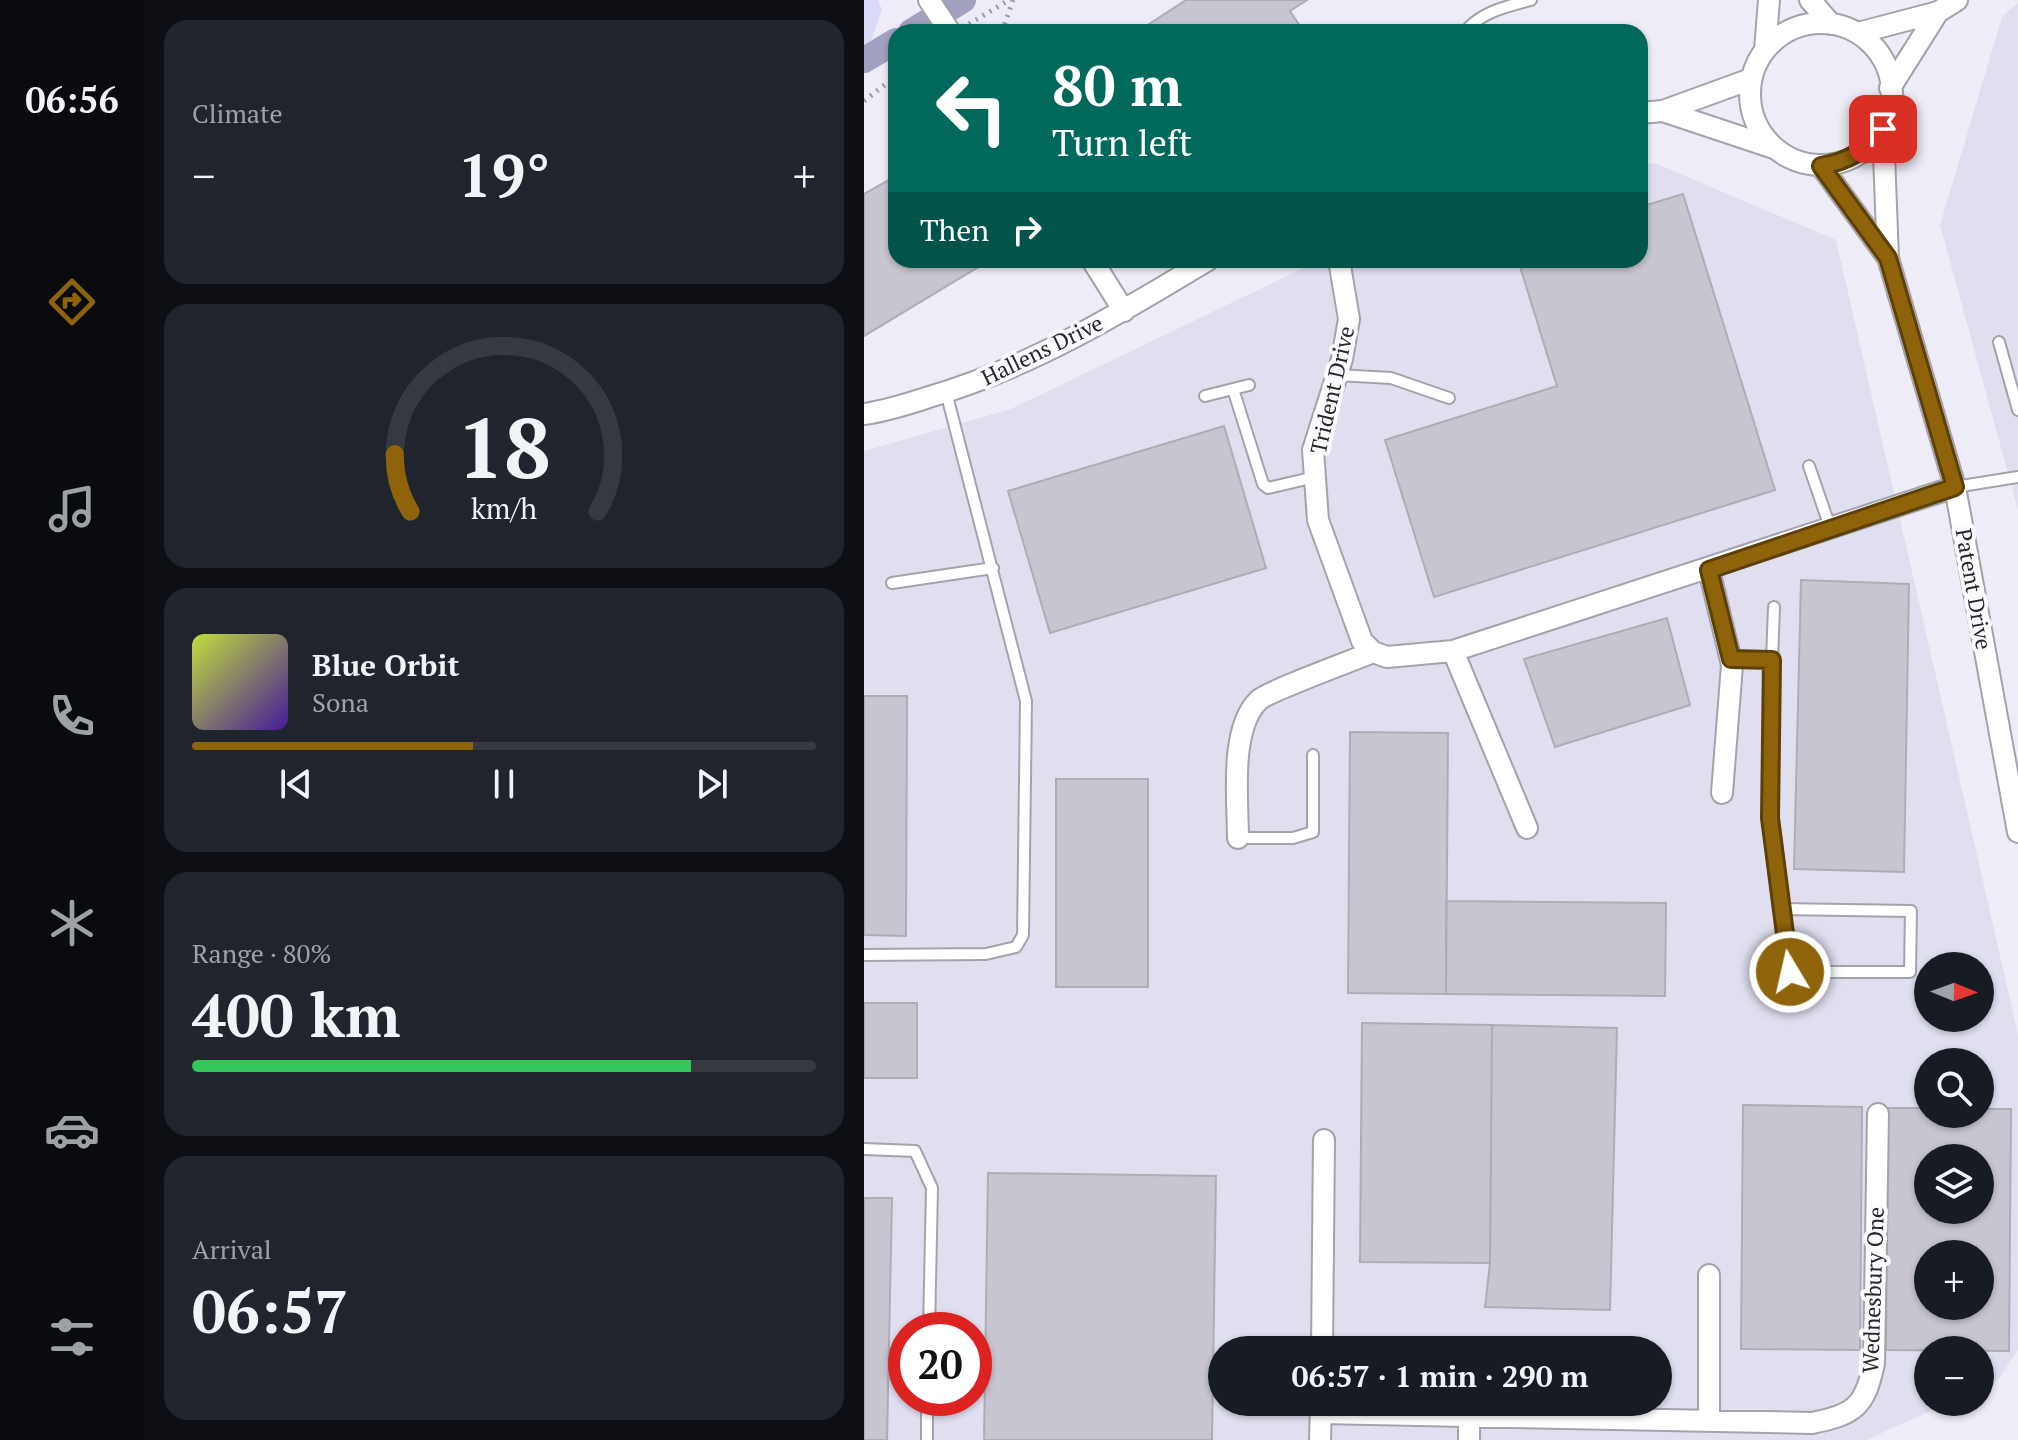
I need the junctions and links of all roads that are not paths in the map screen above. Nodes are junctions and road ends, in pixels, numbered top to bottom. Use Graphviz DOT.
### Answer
graph roads {
  1 [pos="929,0"];
  2 [pos="1531,0"];
  3 [pos="1769,0"];
  4 [pos="1810,0"];
  5 [pos="1957,0"];
  6 [pos="1938,12"];
  7 [pos="945,24"];
  8 [pos="1471,24"];
  9 [pos="1831,24"];
  10 [pos="1858,33"];
  11 [pos="1765,50"];
  12 [pos="1751,79"];
  13 [pos="1890,88"];
  14 [pos="1663,111"];
  15 [pos="1648,112"];
  16 [pos="1883,129"];
  17 [pos="1774,148"];
  18 [pos="1821,166"];
  19 [pos="1888,258"];
  20 [pos="1097,268"];
  21 [pos="1195,268"];
  22 [pos="1340,268"];
  23 [pos="1124,311"];
  24 [pos="1999,342"];
  25 [pos="1337,375"];
  26 [pos="1249,385"];
  27 [pos="1233,389"];
  28 [pos="946,392"];
  29 [pos="1205,396"];
  30 [pos="1449,398"];
  31 [pos="2018,410"];
  32 [pos="864,414"];
  33 [pos="1809,466"];
  34 [pos="1315,477"];
  35 [pos="2018,477"];
  36 [pos="1955,487"];
  37 [pos="1830,527"];
  38 [pos="993,568"];
  39 [pos="1709,570"];
  40 [pos="892,583"];
  41 [pos="1774,607"];
  42 [pos="1453,651"];
  43 [pos="1373,652"];
  44 [pos="1731,659"];
  45 [pos="1772,660"];
  46 [pos="1313,755"];
  47 [pos="1722,793"];
  48 [pos="1527,828"];
  49 [pos="2018,832"];
  50 [pos="1238,838"];
  51 [pos="1780,909"];
  52 [pos="864,955"];
  53 [pos="1878,1114"];
  54 [pos="1324,1140"];
  55 [pos="864,1149"];
  56 [pos="1709,1275"];
  57 [pos="929,1312"];
  58 [pos="1322,1336"];
  59 [pos="927,1416"];
  60 [pos="1321,1416"];
  61 [pos="1454,1416"];
  62 [pos="1469,1417"];
  63 [pos="1709,1419"];
  64 [pos="927,1440"];
  65 [pos="1320,1440"];
  66 [pos="1469,1440"];
  1 -- 7 [label="street"];
  2 -- 8 [label="lane"];
  3 -- 11 [label="street"];
  4 -- 9 [label="street"];
  5 -- 6 [label="street"];
  6 -- 10 [label="street"];
  6 -- 13 [label="street"];
  9 -- 10 [label="street"];
  9 -- 11 [label="street"];
  10 -- 13 [label="street"];
  11 -- 12 [label="street"];
  12 -- 14 [label="street"];
  12 -- 17 [label="street"];
  13 -- 16 [label="street"];
  14 -- 15 [label="street"];
  14 -- 17 [label="street"];
  16 -- 18 [label="street"];
  16 -- 19 [label="street, Patent Drive"];
  17 -- 18 [label="street"];
  18 -- 19 [label="street, Patent Drive"];
  19 -- 36 [label="street, Patent Drive"];
  20 -- 23 [label="street"];
  21 -- 23 [label="street, Hallens Drive"];
  22 -- 25 [label="street, Trident Drive"];
  23 -- 28 [label="street, Hallens Drive"];
  24 -- 31 [label="lane"];
  25 -- 30 [label="lane"];
  25 -- 34 [label="street, Trident Drive"];
  26 -- 27 [label="lane"];
  27 -- 29 [label="lane"];
  27 -- 34 [label="lane"];
  28 -- 32 [label="street, Hallens Drive"];
  28 -- 38 [label="lane"];
  33 -- 37 [label="lane"];
  34 -- 43 [label="street, Trident Drive"];
  35 -- 36 [label="lane"];
  36 -- 37 [label="street"];
  36 -- 49 [label="street, Patent Drive"];
  37 -- 39 [label="street"];
  38 -- 40 [label="lane"];
  38 -- 52 [label="lane"];
  39 -- 42 [label="street"];
  39 -- 44 [label="street"];
  41 -- 45 [label="lane"];
  42 -- 43 [label="street"];
  42 -- 48 [label="street"];
  43 -- 50 [label="street"];
  44 -- 45 [label="lane"];
  44 -- 47 [label="street"];
  45 -- 51 [label="lane"];
  46 -- 50 [label="lane"];
  51 -- 51 [label="lane"];
  53 -- 63 [label="street, Wednesbury One"];
  54 -- 58 [label="street"];
  55 -- 57 [label="lane"];
  56 -- 63 [label="street"];
  59 -- 64 [label="lane"];
  60 -- 65 [label="street, Wednesbury One"];
  61 -- 62 [label="street, Wednesbury One"];
  62 -- 63 [label="street, Wednesbury One"];
  62 -- 66 [label="street"];
}
